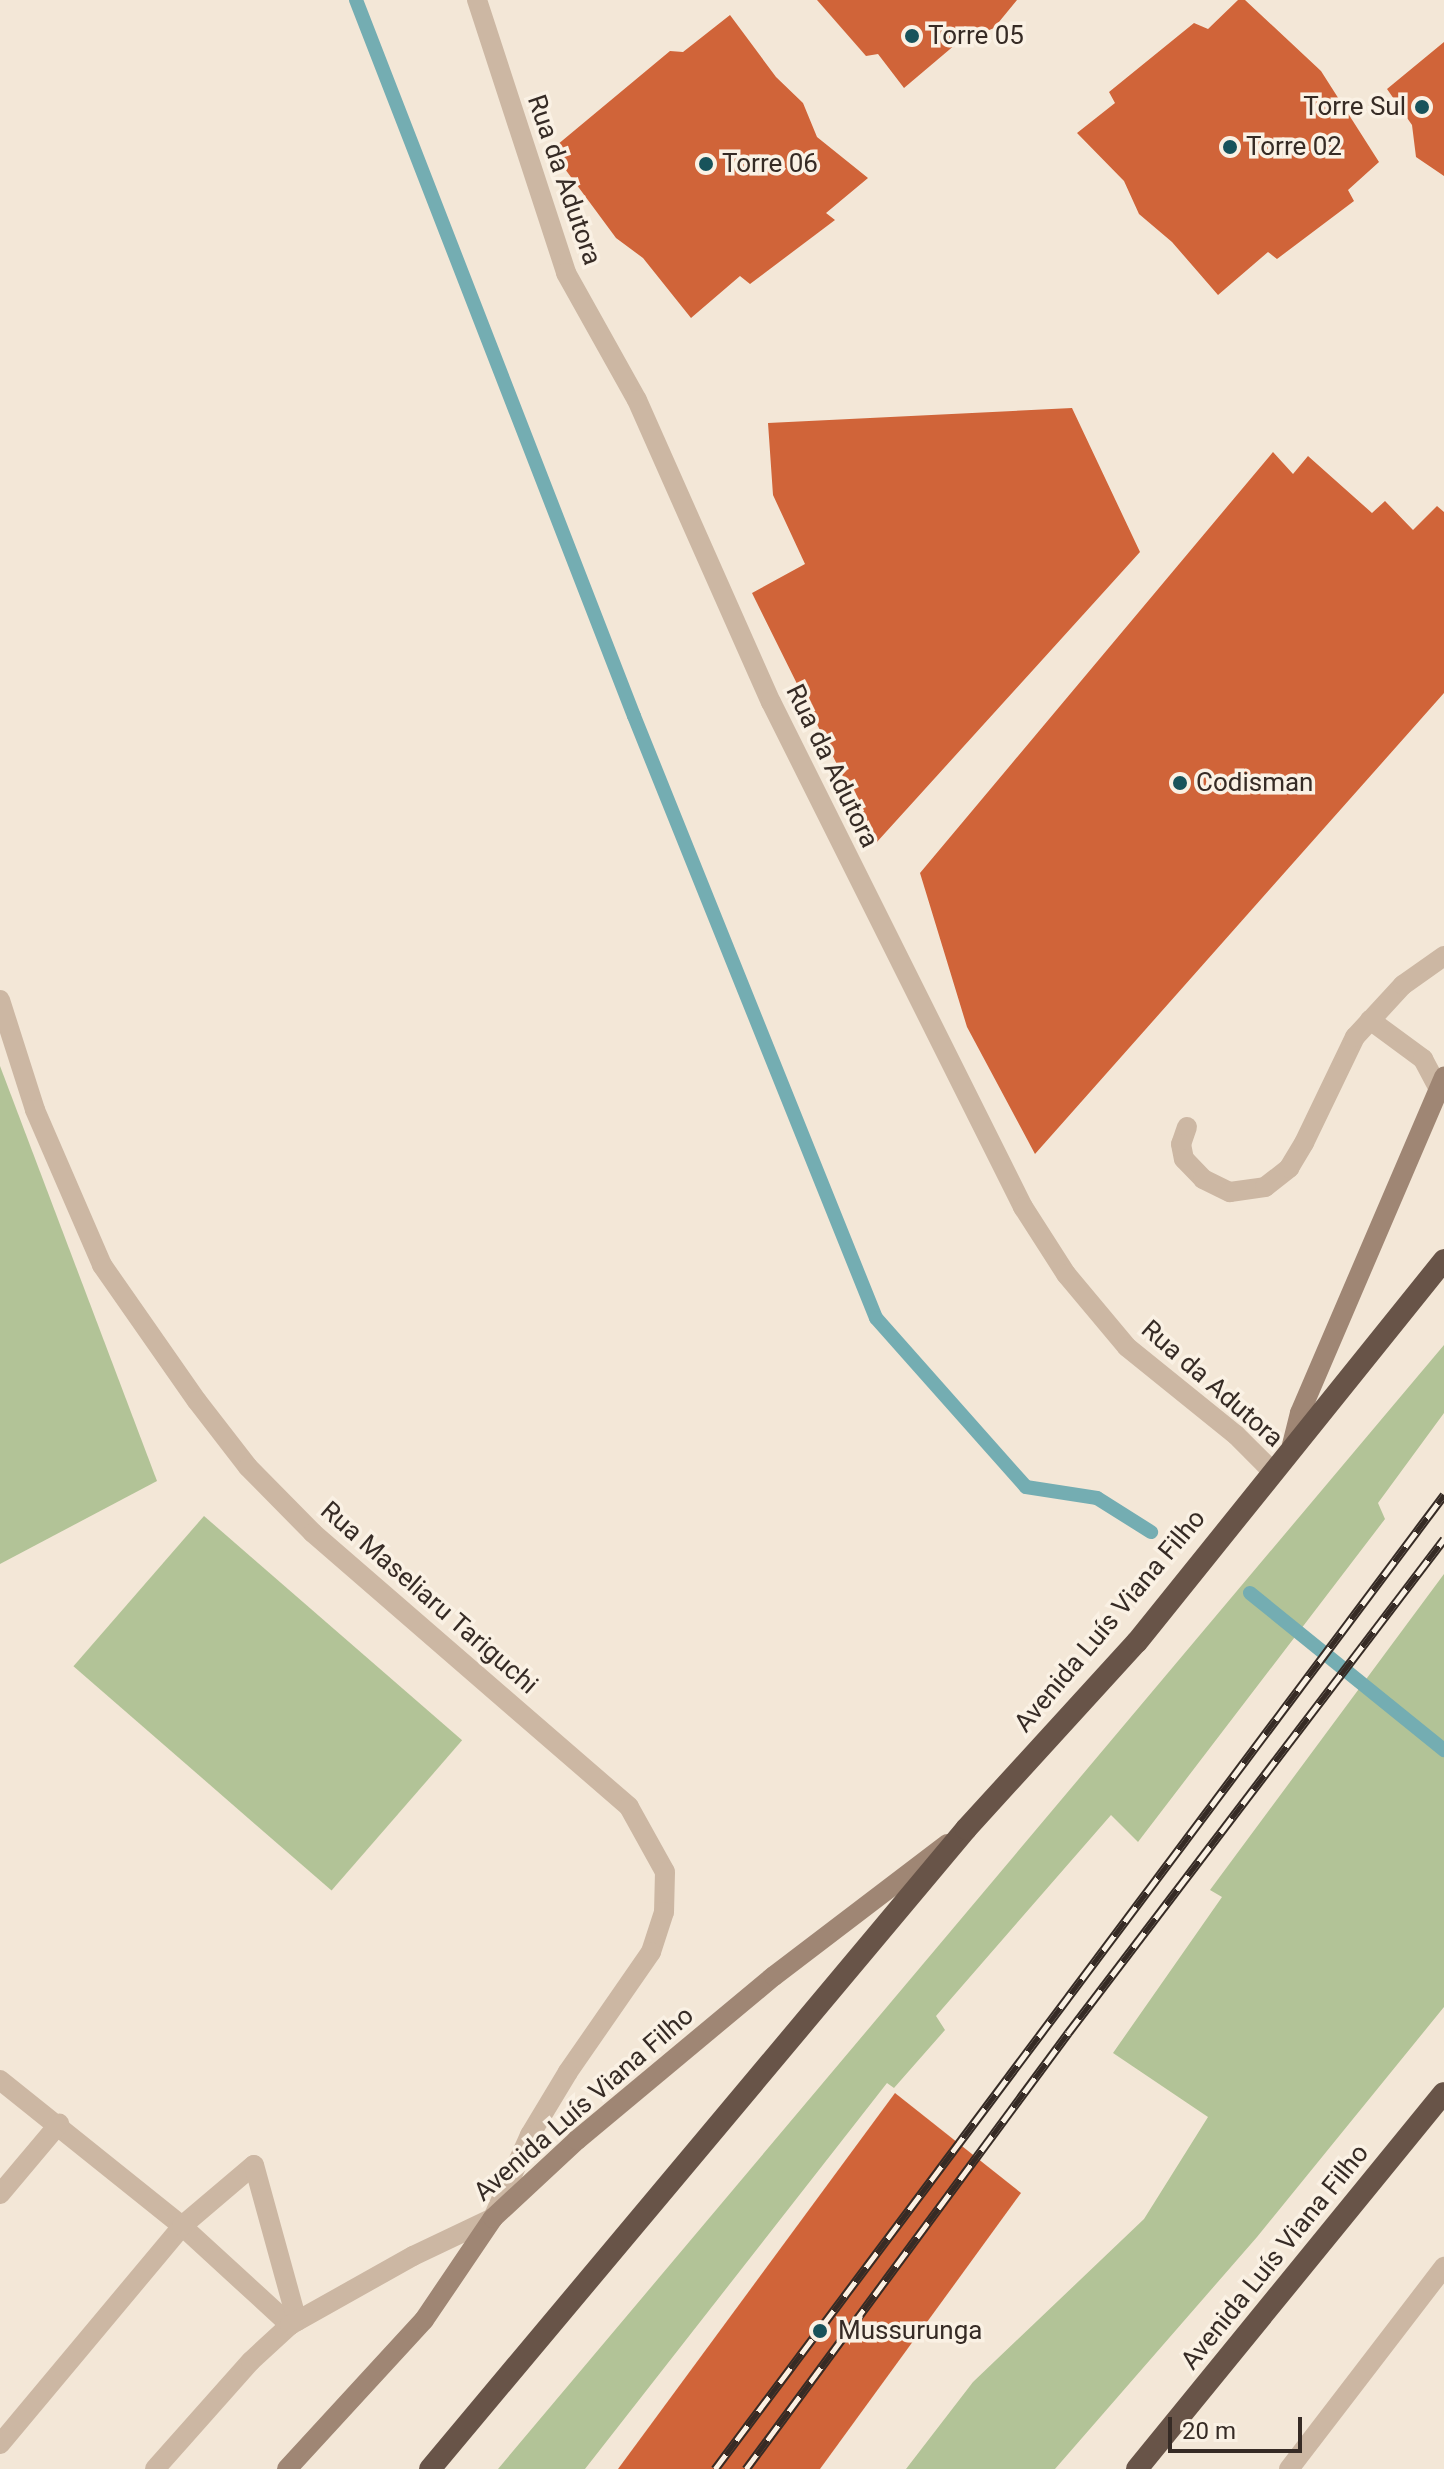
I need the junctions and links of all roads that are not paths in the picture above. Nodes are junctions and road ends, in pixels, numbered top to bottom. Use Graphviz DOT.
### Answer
graph roads {
  1 [pos="477,0"];
  2 [pos="1444,956"];
  3 [pos="0,1000"];
  4 [pos="1370,1020"];
  5 [pos="1441,1081"];
  6 [pos="1187,1127"];
  7 [pos="1444,1260"];
  8 [pos="1292,1445"];
  9 [pos="1272,1471"];
  10 [pos="966,1829"];
  11 [pos="0,2080"];
  12 [pos="1444,2093"];
  13 [pos="59,2124"];
  14 [pos="0,2194"];
  15 [pos="493,2218"];
  16 [pos="182,2226"];
  17 [pos="1444,2267"];
  18 [pos="294,2323"];
  19 [pos="1180,2418"];
  20 [pos="0,2444"];
  21 [pos="155,2469"];
  22 [pos="287,2469"];
  23 [pos="430,2469"];
  24 [pos="1137,2469"];
  25 [pos="1149,2469"];
  26 [pos="1289,2469"];
  1 -- 9 [label="street, Rua da Adutora"];
  2 -- 4 [label="street"];
  3 -- 15 [label="street, Rua Maseliaru Tariguchi"];
  4 -- 5 [label="street"];
  4 -- 6 [label="street"];
  5 -- 8 [label="main road, Avenida Luís Viana Filho"];
  7 -- 8 [label="highway, Avenida Luís Viana Filho"];
  8 -- 9 [label="highway, Avenida Luís Viana Filho"];
  9 -- 10 [label="highway, Avenida Luís Viana Filho"];
  10 -- 15 [label="main road, Avenida Luís Viana Filho"];
  10 -- 23 [label="highway, Avenida Luís Viana Filho"];
  11 -- 13 [label="street"];
  12 -- 19 [label="highway, Avenida Luís Viana Filho"];
  13 -- 14 [label="street"];
  13 -- 16 [label="street"];
  15 -- 18 [label="street"];
  15 -- 22 [label="main road, Avenida Luís Viana Filho"];
  16 -- 18 [label="street"];
  16 -- 18 [label="street"];
  16 -- 20 [label="street"];
  17 -- 26 [label="street"];
  18 -- 21 [label="street"];
  19 -- 24 [label="highway, Avenida Luís Viana Filho"];
  19 -- 25 [label="main road, Avenida Luís Viana Filho"];
}
